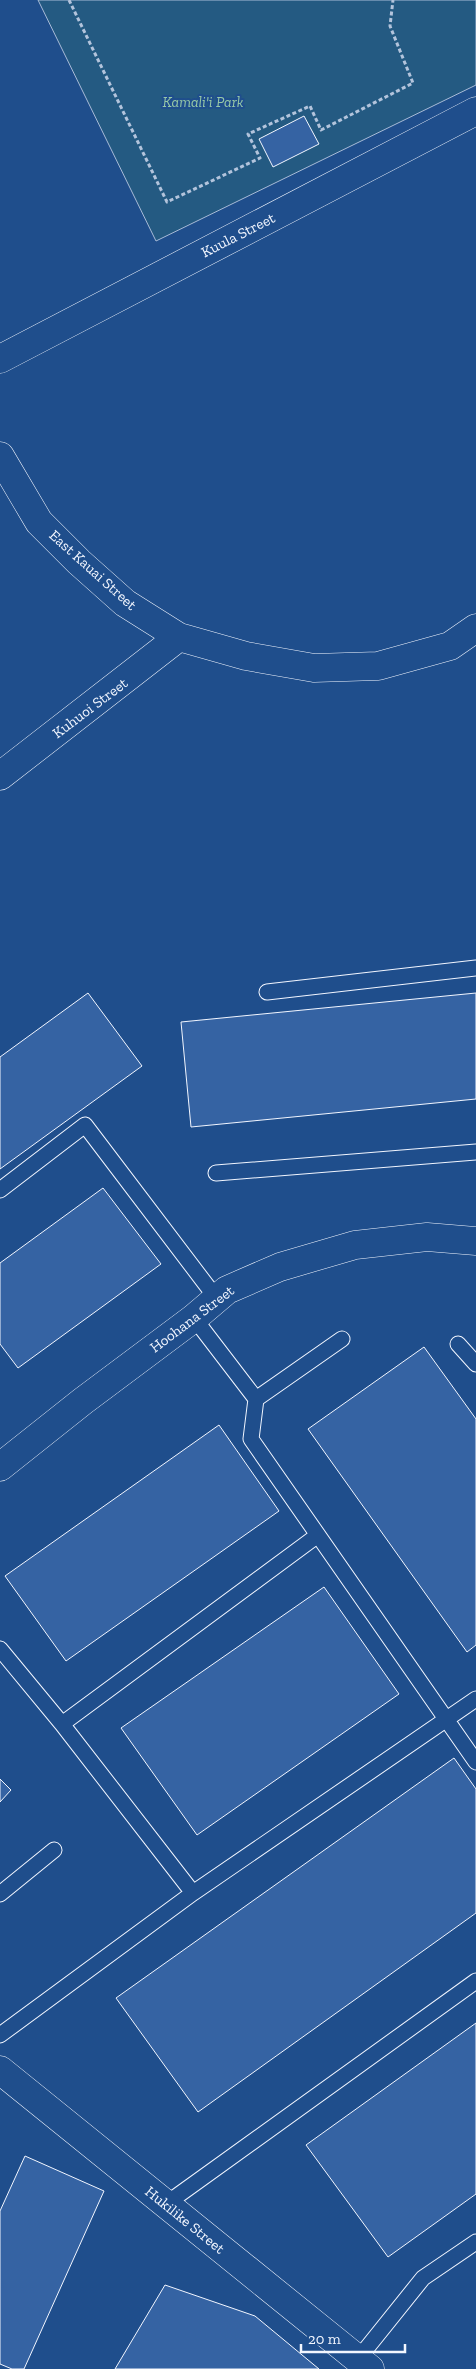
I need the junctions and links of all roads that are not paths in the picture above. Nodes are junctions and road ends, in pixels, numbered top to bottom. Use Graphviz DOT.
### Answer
graph roads {
  1 [pos="476,111"];
  2 [pos="0,358"];
  3 [pos="0,456"];
  4 [pos="476,628"];
  5 [pos="179,637"];
  6 [pos="0,776"];
  7 [pos="476,968"];
  8 [pos="267,992"];
  9 [pos="476,1152"];
  10 [pos="216,1173"];
  11 [pos="0,1190"];
  12 [pos="476,1241"];
  13 [pos="217,1299"];
  14 [pos="194,1318"];
  15 [pos="342,1339"];
  16 [pos="458,1344"];
  17 [pos="476,1364"];
  18 [pos="256,1399"];
  19 [pos="0,1467"];
  20 [pos="318,1535"];
  21 [pos="0,1649"];
  22 [pos="476,1699"];
  23 [pos="446,1720"];
  24 [pos="62,1724"];
  25 [pos="476,1762"];
  26 [pos="54,1850"];
  27 [pos="193,1893"];
  28 [pos="0,1894"];
  29 [pos="476,1981"];
  30 [pos="0,2035"];
  31 [pos="0,2070"];
  32 [pos="166,2204"];
  33 [pos="476,2242"];
  34 [pos="364,2364"];
  1 -- 2 [label="street, Kuula Street"];
  3 -- 5 [label="street, East Kauai Street"];
  4 -- 5 [label="street, East Kauai Street"];
  5 -- 6 [label="street, Kuhuoi Street"];
  7 -- 8 [label="lane"];
  9 -- 10 [label="lane"];
  11 -- 13 [label="lane"];
  12 -- 13 [label="street, Hoohana Street"];
  13 -- 14 [label="street, Hoohana Street"];
  14 -- 18 [label="lane"];
  14 -- 19 [label="street, Hoohana Street"];
  15 -- 18 [label="lane"];
  16 -- 17 [label="lane"];
  18 -- 20 [label="lane"];
  20 -- 23 [label="lane"];
  20 -- 24 [label="lane"];
  21 -- 24 [label="lane"];
  22 -- 23 [label="lane"];
  23 -- 25 [label="lane"];
  23 -- 27 [label="lane"];
  24 -- 27 [label="lane"];
  26 -- 28 [label="lane"];
  27 -- 30 [label="lane"];
  29 -- 32 [label="lane"];
  31 -- 32 [label="street, Hukilike Street"];
  32 -- 34 [label="street, Hukilike Street"];
  33 -- 34 [label="lane"];
}
